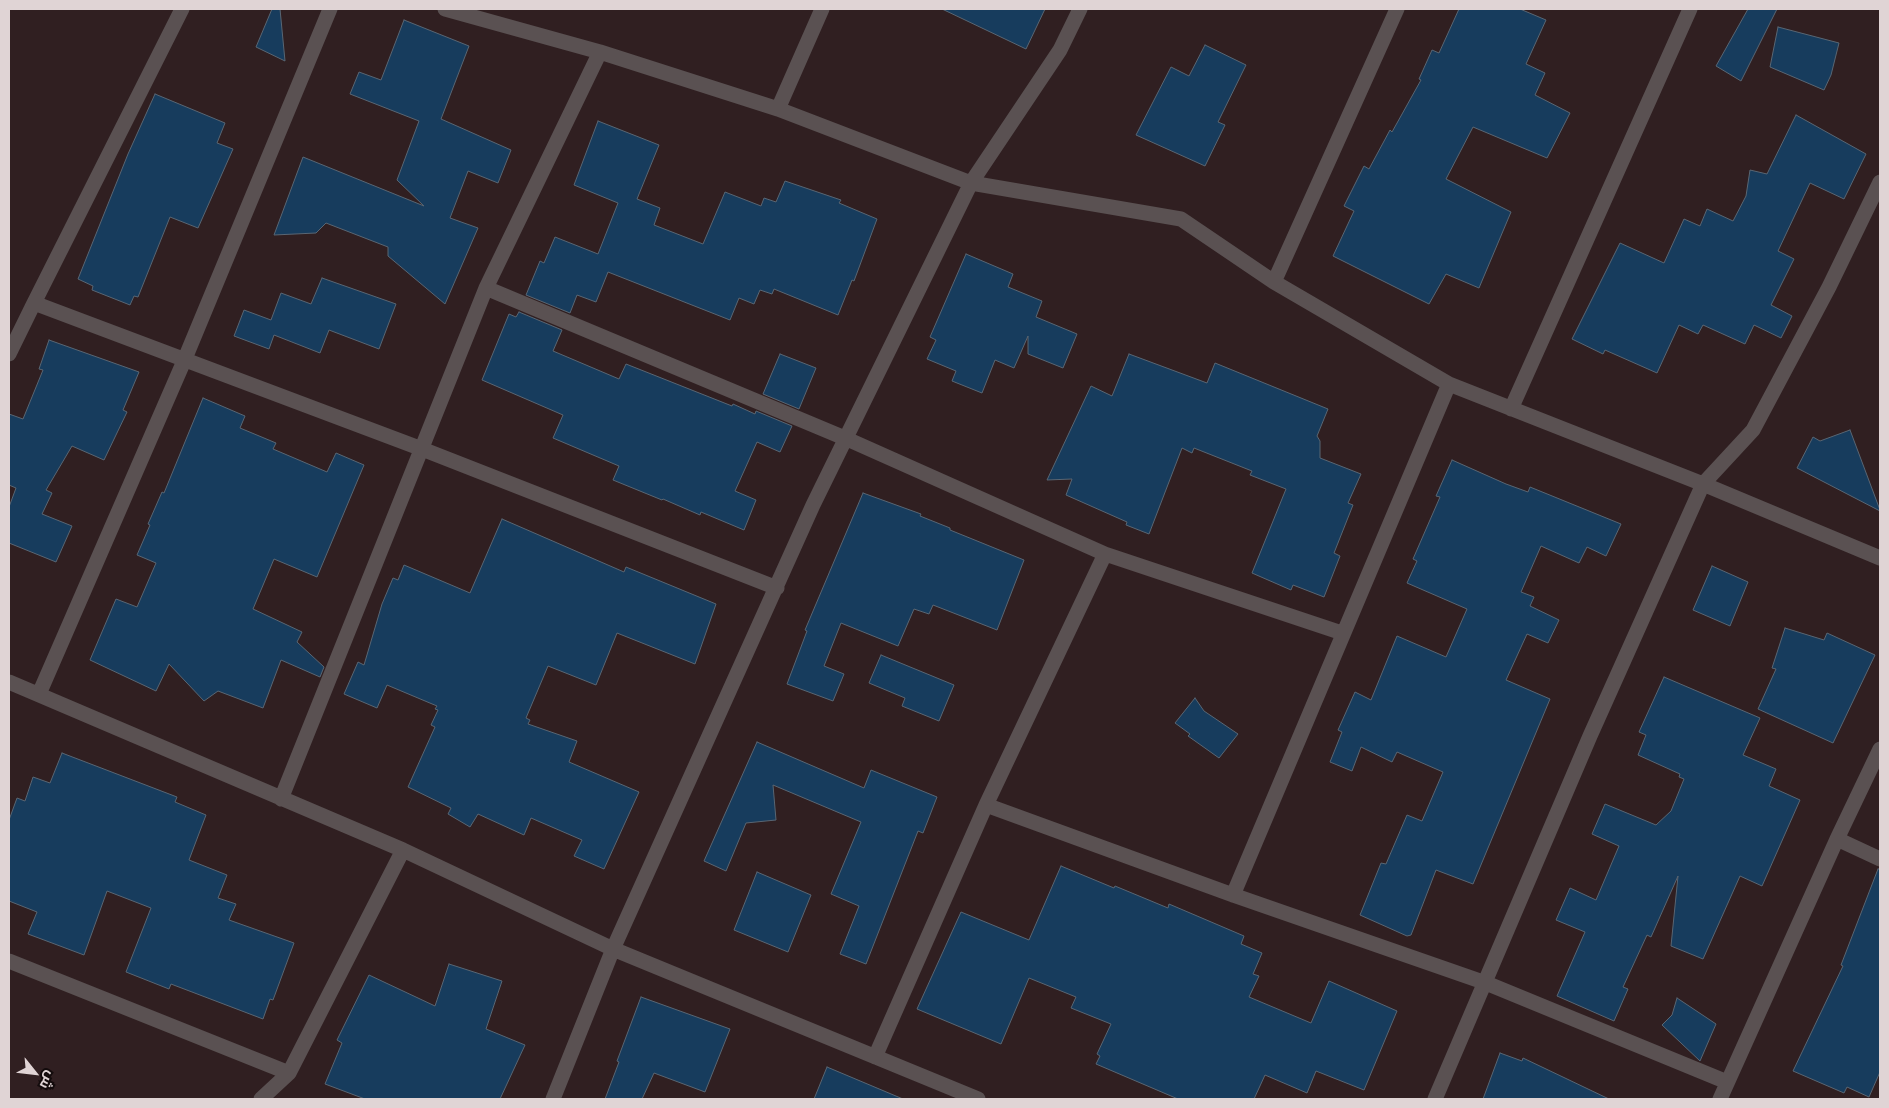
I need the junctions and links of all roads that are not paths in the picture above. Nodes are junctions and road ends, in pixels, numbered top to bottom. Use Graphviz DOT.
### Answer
graph roads {
  1 [pos="182,9"];
  2 [pos="330,9"];
  3 [pos="445,9"];
  4 [pos="822,9"];
  5 [pos="1080,9"];
  6 [pos="1397,9"];
  7 [pos="1690,9"];
  8 [pos="600,52"];
  9 [pos="778,109"];
  10 [pos="1880,182"];
  11 [pos="971,183"];
  12 [pos="1274,282"];
  13 [pos="486,288"];
  14 [pos="34,303"];
  15 [pos="9,354"];
  16 [pos="184,361"];
  17 [pos="1449,384"];
  18 [pos="1511,409"];
  19 [pos="848,439"];
  20 [pos="422,449"];
  21 [pos="1703,484"];
  22 [pos="1105,554"];
  23 [pos="1880,558"];
  24 [pos="777,588"];
  25 [pos="1342,632"];
  26 [pos="9,682"];
  27 [pos="40,694"];
  28 [pos="1880,749"];
  29 [pos="281,799"];
  30 [pos="986,805"];
  31 [pos="1837,840"];
  32 [pos="403,850"];
  33 [pos="1880,859"];
  34 [pos="1233,895"];
  35 [pos="613,949"];
  36 [pos="9,961"];
  37 [pos="1486,983"];
  38 [pos="875,1057"];
  39 [pos="288,1073"];
  40 [pos="1727,1082"];
  41 [pos="261,1099"];
  42 [pos="553,1099"];
  43 [pos="978,1099"];
  44 [pos="1435,1099"];
  45 [pos="1720,1099"];
  1 -- 14 [label="street"];
  2 -- 16 [label="street"];
  3 -- 8 [label="street"];
  4 -- 9 [label="street"];
  5 -- 11 [label="street"];
  6 -- 12 [label="street"];
  7 -- 18 [label="street"];
  8 -- 9 [label="street"];
  8 -- 13 [label="street"];
  9 -- 11 [label="street"];
  10 -- 21 [label="street"];
  11 -- 12 [label="street"];
  11 -- 19 [label="street"];
  12 -- 17 [label="street"];
  13 -- 19 [label="street"];
  13 -- 20 [label="street"];
  14 -- 15 [label="street"];
  14 -- 16 [label="street"];
  16 -- 20 [label="street"];
  16 -- 27 [label="street"];
  17 -- 18 [label="street"];
  17 -- 25 [label="street"];
  18 -- 21 [label="street"];
  19 -- 22 [label="street"];
  19 -- 24 [label="street"];
  20 -- 24 [label="street"];
  20 -- 29 [label="street"];
  21 -- 23 [label="street"];
  21 -- 37 [label="street"];
  22 -- 25 [label="street"];
  22 -- 30 [label="street"];
  24 -- 35 [label="street"];
  25 -- 34 [label="street"];
  26 -- 27 [label="street"];
  27 -- 29 [label="street"];
  28 -- 31 [label="street"];
  29 -- 32 [label="street"];
  30 -- 34 [label="street"];
  30 -- 38 [label="street"];
  31 -- 33 [label="street"];
  31 -- 40 [label="street"];
  32 -- 35 [label="street"];
  32 -- 39 [label="street"];
  34 -- 37 [label="street"];
  35 -- 38 [label="street"];
  35 -- 42 [label="street"];
  36 -- 39 [label="street"];
  37 -- 40 [label="street"];
  37 -- 44 [label="street"];
  38 -- 43 [label="street"];
  39 -- 41 [label="street"];
  40 -- 45 [label="street"];
}
